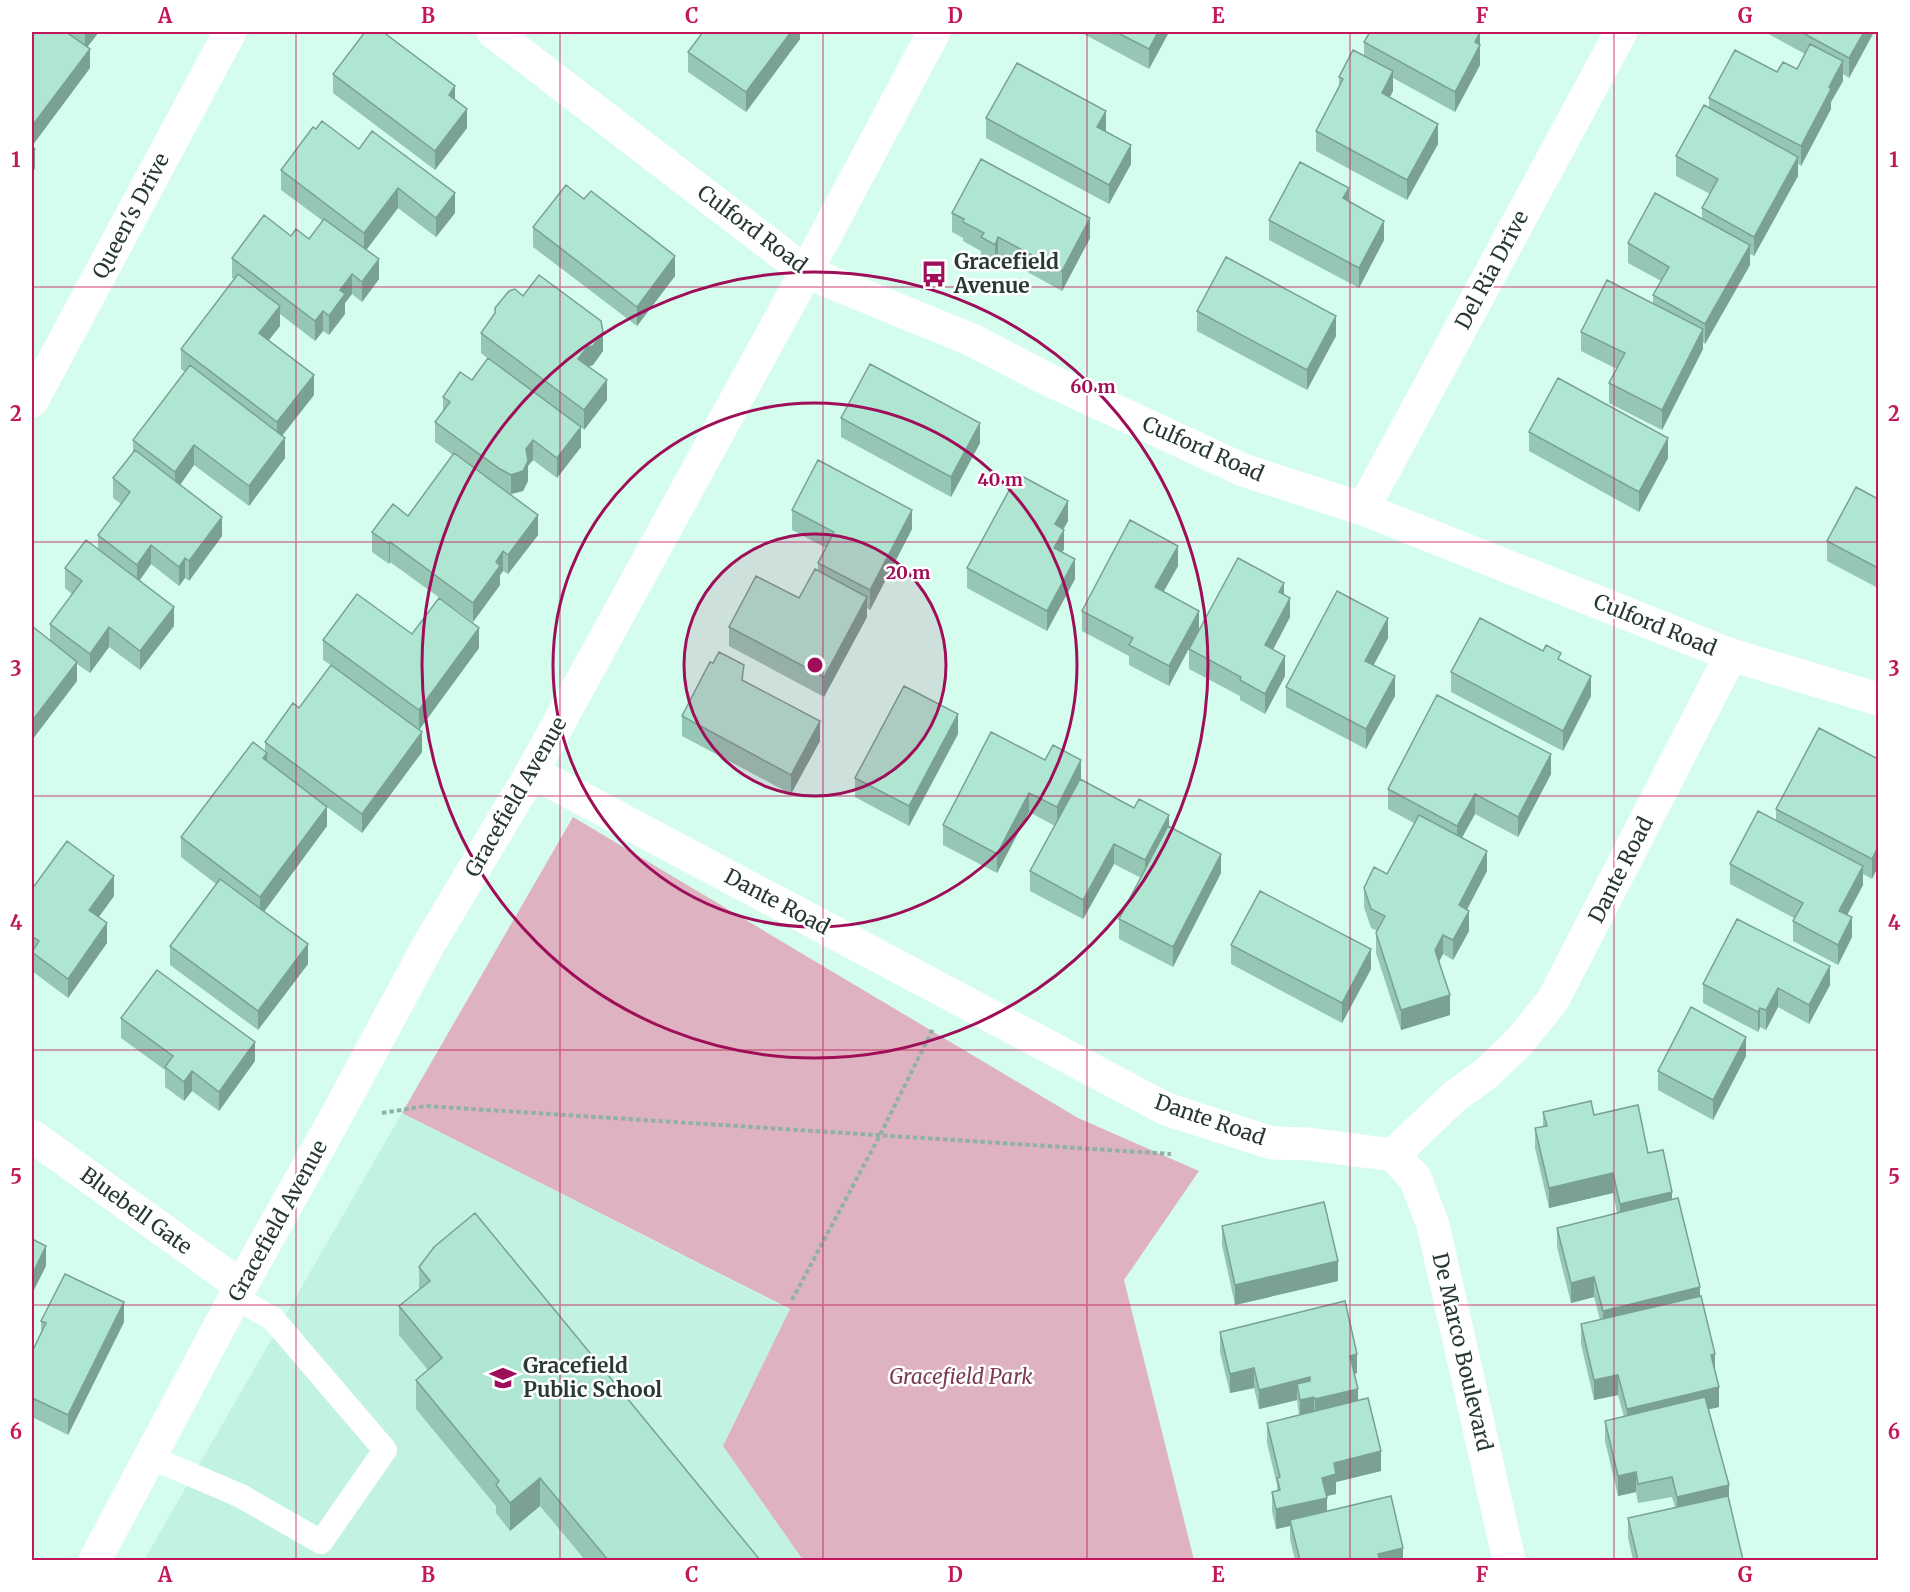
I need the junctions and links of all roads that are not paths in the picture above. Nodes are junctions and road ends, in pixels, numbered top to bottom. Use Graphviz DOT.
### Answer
graph roads {
  1 [pos="230,32"];
  2 [pos="494,32"];
  3 [pos="934,32"];
  4 [pos="1621,32"];
  5 [pos="806,272"];
  6 [pos="32,400"];
  7 [pos="1363,509"];
  8 [pos="1731,655"];
  9 [pos="1878,699"];
  10 [pos="532,772"];
  11 [pos="32,1136"];
  12 [pos="1393,1155"];
  13 [pos="238,1292"];
  14 [pos="150,1457"];
  15 [pos="96,1560"];
  16 [pos="1509,1560"];
  1 -- 6 [label="street, Queen's Drive"];
  2 -- 5 [label="street, Culford Road"];
  3 -- 5 [label="street, Gracefield Avenue"];
  4 -- 7 [label="street, Del Ria Drive"];
  5 -- 7 [label="street, Culford Road"];
  5 -- 10 [label="street, Gracefield Avenue"];
  7 -- 8 [label="street, Culford Road"];
  8 -- 9 [label="street, Culford Road"];
  8 -- 12 [label="street, Dante Road"];
  10 -- 12 [label="street, Dante Road"];
  10 -- 13 [label="street, Gracefield Avenue"];
  11 -- 13 [label="street, Bluebell Gate"];
  12 -- 16 [label="street, De Marco Boulevard"];
  13 -- 14 [label="street, Gracefield Avenue"];
  13 -- 14 [label="lane"];
  14 -- 15 [label="street, Gracefield Avenue"];
}
